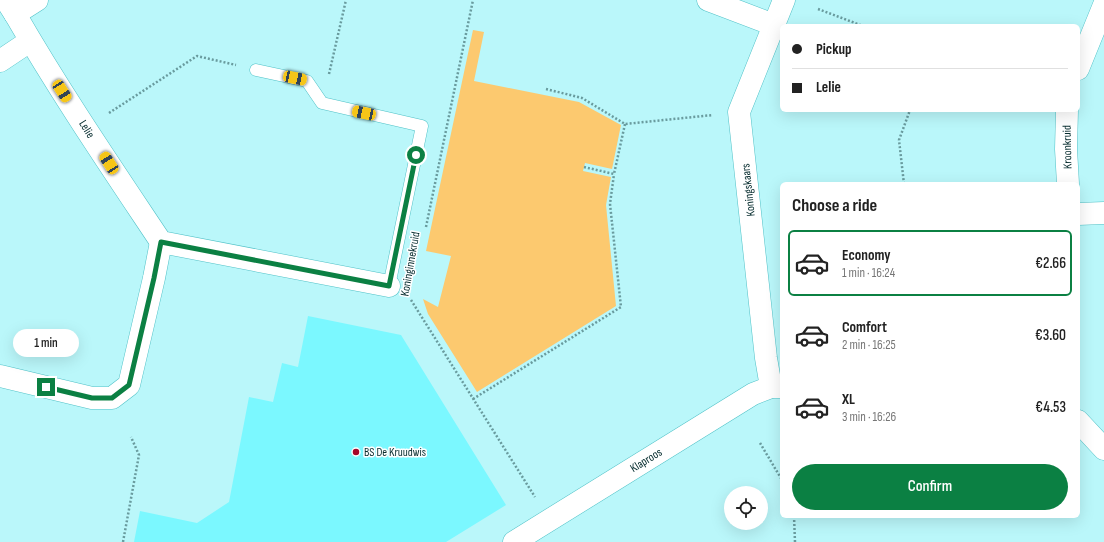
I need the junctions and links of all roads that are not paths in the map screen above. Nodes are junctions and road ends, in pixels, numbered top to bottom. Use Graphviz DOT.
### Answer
graph roads {
  1 [pos="37,0"];
  2 [pos="708,0"];
  3 [pos="784,0"];
  4 [pos="1104,5"];
  5 [pos="11,7"];
  6 [pos="774,25"];
  7 [pos="30,41"];
  8 [pos="0,60"];
  9 [pos="1080,64"];
  10 [pos="256,70"];
  11 [pos="1067,112"];
  12 [pos="1068,182"];
  13 [pos="1104,213"];
  14 [pos="1080,214"];
  15 [pos="161,242"];
  16 [pos="389,286"];
  17 [pos="0,376"];
  18 [pos="776,387"];
  19 [pos="1080,423"];
  20 [pos="1104,449"];
  21 [pos="514,542"];
  1 -- 5 [label="street"];
  2 -- 6 [label="street"];
  3 -- 6 [label="street, Koningskaars"];
  4 -- 9 [label="street"];
  5 -- 7 [label="street, Lelie"];
  6 -- 18 [label="street, Koningskaars"];
  7 -- 8 [label="street"];
  7 -- 15 [label="street, Lelie"];
  10 -- 16 [label="lane"];
  11 -- 12 [label="street, Kroonkruid"];
  13 -- 14 [label="street"];
  15 -- 16 [label="street"];
  15 -- 17 [label="street"];
  18 -- 21 [label="street, Klaproos"];
  19 -- 20 [label="street"];
}
